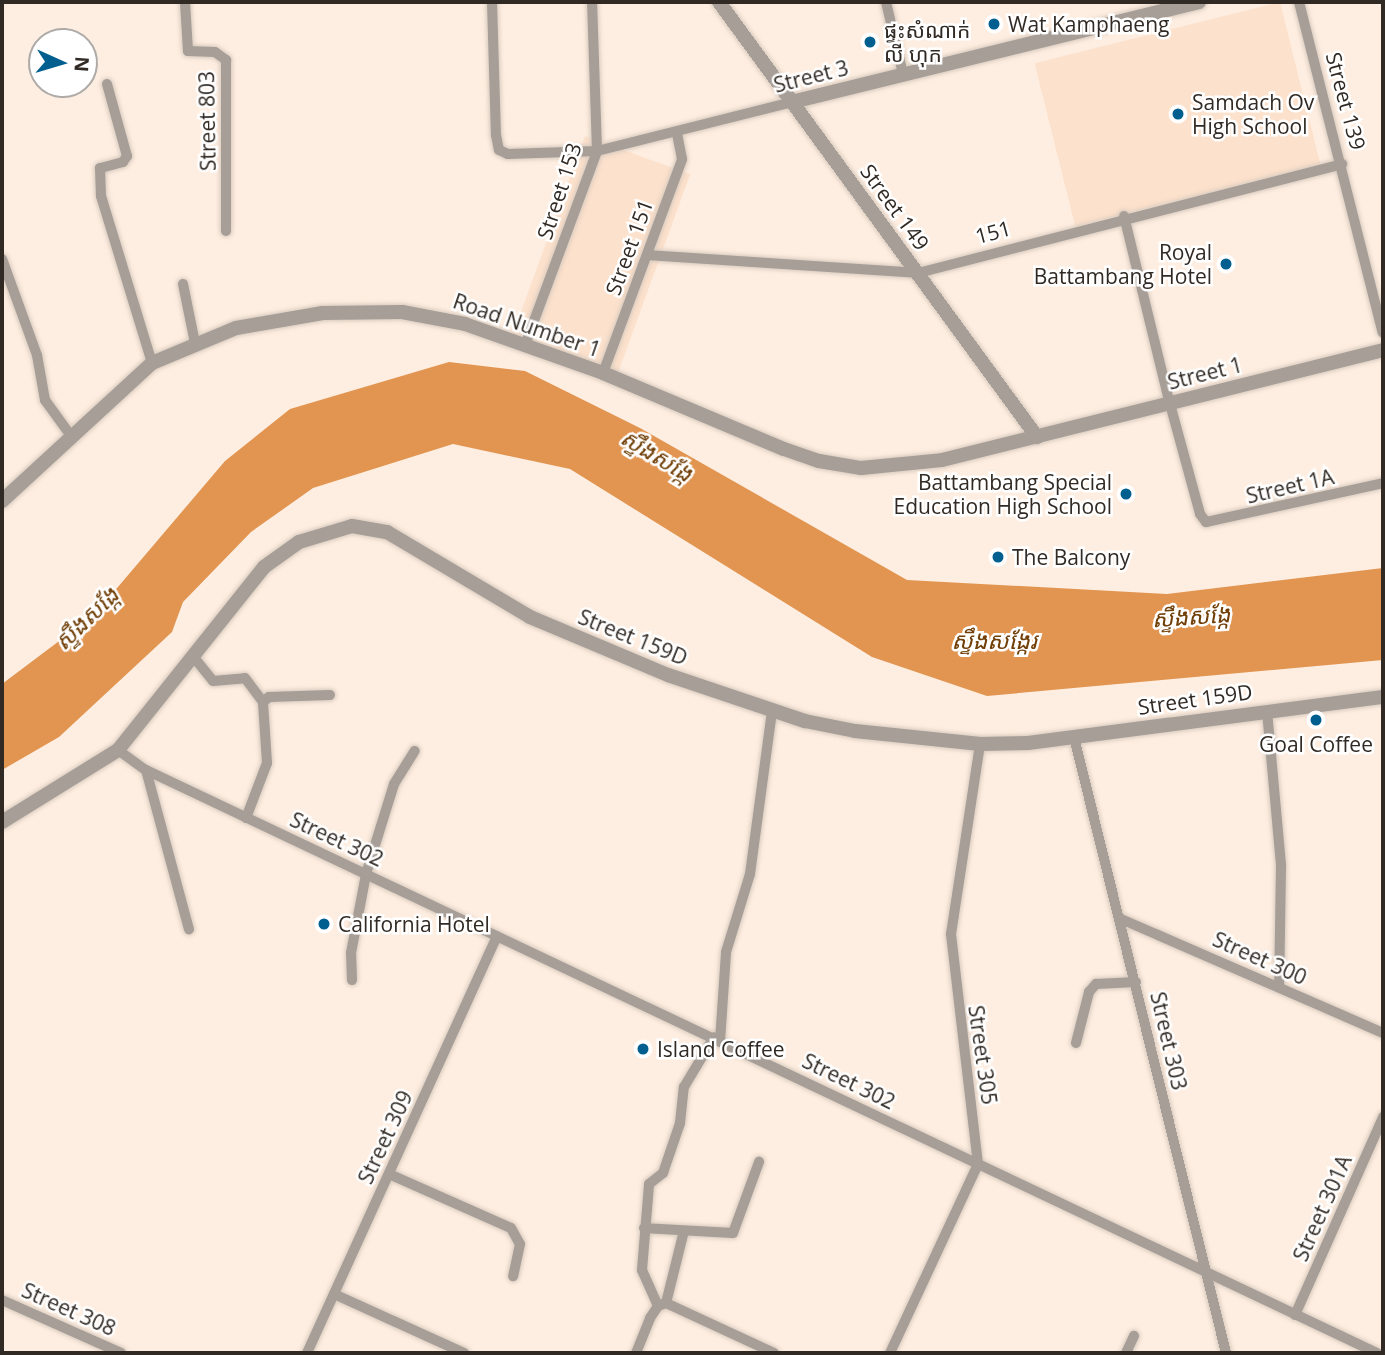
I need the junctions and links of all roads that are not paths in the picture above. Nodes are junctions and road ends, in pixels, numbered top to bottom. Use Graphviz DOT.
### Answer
graph roads {
  1 [pos="185,2"];
  2 [pos="492,2"];
  3 [pos="592,2"];
  4 [pos="719,2"];
  5 [pos="886,2"];
  6 [pos="1199,2"];
  7 [pos="1299,2"];
  8 [pos="903,74"];
  9 [pos="107,84"];
  10 [pos="792,102"];
  11 [pos="677,133"];
  12 [pos="597,151"];
  13 [pos="1342,164"];
  14 [pos="1124,216"];
  15 [pos="226,231"];
  16 [pos="648,255"];
  17 [pos="2,259"];
  18 [pos="918,273"];
  19 [pos="183,284"];
  20 [pos="1383,333"];
  21 [pos="195,343"];
  22 [pos="525,345"];
  23 [pos="1383,350"];
  24 [pos="152,363"];
  25 [pos="603,373"];
  26 [pos="1170,404"];
  27 [pos="71,436"];
  28 [pos="1037,437"];
  29 [pos="1383,483"];
  30 [pos="2,501"];
  31 [pos="192,655"];
  32 [pos="330,695"];
  33 [pos="1383,696"];
  34 [pos="263,702"];
  35 [pos="772,711"];
  36 [pos="1267,711"];
  37 [pos="1074,737"];
  38 [pos="980,744"];
  39 [pos="118,750"];
  40 [pos="415,751"];
  41 [pos="146,770"];
  42 [pos="246,818"];
  43 [pos="2,822"];
  44 [pos="366,874"];
  45 [pos="1121,919"];
  46 [pos="188,929"];
  47 [pos="497,936"];
  48 [pos="352,980"];
  49 [pos="1136,982"];
  50 [pos="1279,987"];
  51 [pos="1383,1034"];
  52 [pos="717,1039"];
  53 [pos="1076,1042"];
  54 [pos="1383,1117"];
  55 [pos="759,1162"];
  56 [pos="978,1164"];
  57 [pos="389,1174"];
  58 [pos="644,1228"];
  59 [pos="684,1231"];
  60 [pos="1204,1271"];
  61 [pos="513,1276"];
  62 [pos="334,1294"];
  63 [pos="2,1300"];
  64 [pos="662,1304"];
  65 [pos="1296,1314"];
  66 [pos="1134,1336"];
  67 [pos="121,1353"];
  68 [pos="307,1353"];
  69 [pos="464,1353"];
  70 [pos="636,1353"];
  71 [pos="774,1353"];
  72 [pos="890,1353"];
  73 [pos="1126,1353"];
  74 [pos="1226,1353"];
  75 [pos="1377,1353"];
  1 -- 15 [label="street, Street 803"];
  2 -- 12 [label="street, Street 3"];
  3 -- 12 [label="street, Street 153"];
  4 -- 10 [label="street, Street 149"];
  5 -- 8 [label="street"];
  6 -- 8 [label="street, Street 3"];
  7 -- 13 [label="street, Street 139"];
  8 -- 10 [label="street, Street 3"];
  9 -- 24 [label="street"];
  10 -- 11 [label="street, Street 3"];
  10 -- 18 [label="street, Street 149"];
  11 -- 12 [label="street, Street 3"];
  11 -- 16 [label="street, Street 151"];
  12 -- 22 [label="street, Street 153"];
  13 -- 14 [label="street, 151"];
  13 -- 20 [label="street, Street 139"];
  14 -- 18 [label="street, 151"];
  14 -- 26 [label="street"];
  16 -- 18 [label="street, 151"];
  16 -- 25 [label="street, Street 151"];
  17 -- 27 [label="street"];
  18 -- 28 [label="street, Street 149"];
  19 -- 21 [label="street"];
  21 -- 22 [label="street, Road Number 1"];
  21 -- 24 [label="street, Road Number 1"];
  22 -- 25 [label="street, Road Number 1"];
  23 -- 26 [label="street, Street 1"];
  24 -- 27 [label="street, Road Number 1"];
  25 -- 28 [label="street, Road Number 1"];
  26 -- 28 [label="street, Street 1"];
  26 -- 29 [label="street, Street 1A"];
  27 -- 30 [label="street, Road Number 1"];
  31 -- 34 [label="street"];
  31 -- 35 [label="street, Street 159D"];
  31 -- 39 [label="street, Street 159D"];
  32 -- 34 [label="street"];
  33 -- 36 [label="street, Street 159D"];
  34 -- 42 [label="street"];
  35 -- 38 [label="street, Street 159D"];
  35 -- 52 [label="street"];
  36 -- 37 [label="street, Street 159D"];
  36 -- 50 [label="street"];
  37 -- 38 [label="street, Street 159D"];
  37 -- 45 [label="street, Street 303"];
  38 -- 56 [label="street, Street 305"];
  39 -- 41 [label="street, Street 302"];
  39 -- 43 [label="street, Street 159D"];
  40 -- 44 [label="street"];
  41 -- 42 [label="street, Street 302"];
  41 -- 46 [label="street"];
  42 -- 44 [label="street, Street 302"];
  44 -- 47 [label="street, Street 302"];
  44 -- 48 [label="street"];
  45 -- 49 [label="street, Street 303"];
  45 -- 50 [label="street, Street 300"];
  47 -- 52 [label="street, Street 302"];
  47 -- 57 [label="street, Street 309"];
  49 -- 53 [label="street"];
  49 -- 60 [label="street, Street 303"];
  50 -- 51 [label="street, Street 300"];
  52 -- 56 [label="street, Street 302"];
  52 -- 58 [label="street"];
  54 -- 65 [label="street, Street 301A"];
  55 -- 59 [label="street"];
  56 -- 60 [label="street, Street 302"];
  56 -- 72 [label="street"];
  57 -- 61 [label="street"];
  57 -- 62 [label="street, Street 309"];
  58 -- 59 [label="street"];
  58 -- 64 [label="street"];
  59 -- 64 [label="street"];
  60 -- 65 [label="street, Street 302"];
  60 -- 74 [label="street, Street 303"];
  62 -- 68 [label="street, Street 309"];
  62 -- 69 [label="street"];
  63 -- 67 [label="street, Street 308"];
  64 -- 70 [label="street"];
  64 -- 71 [label="street"];
  65 -- 75 [label="street, Street 302"];
  66 -- 73 [label="street"];
}
